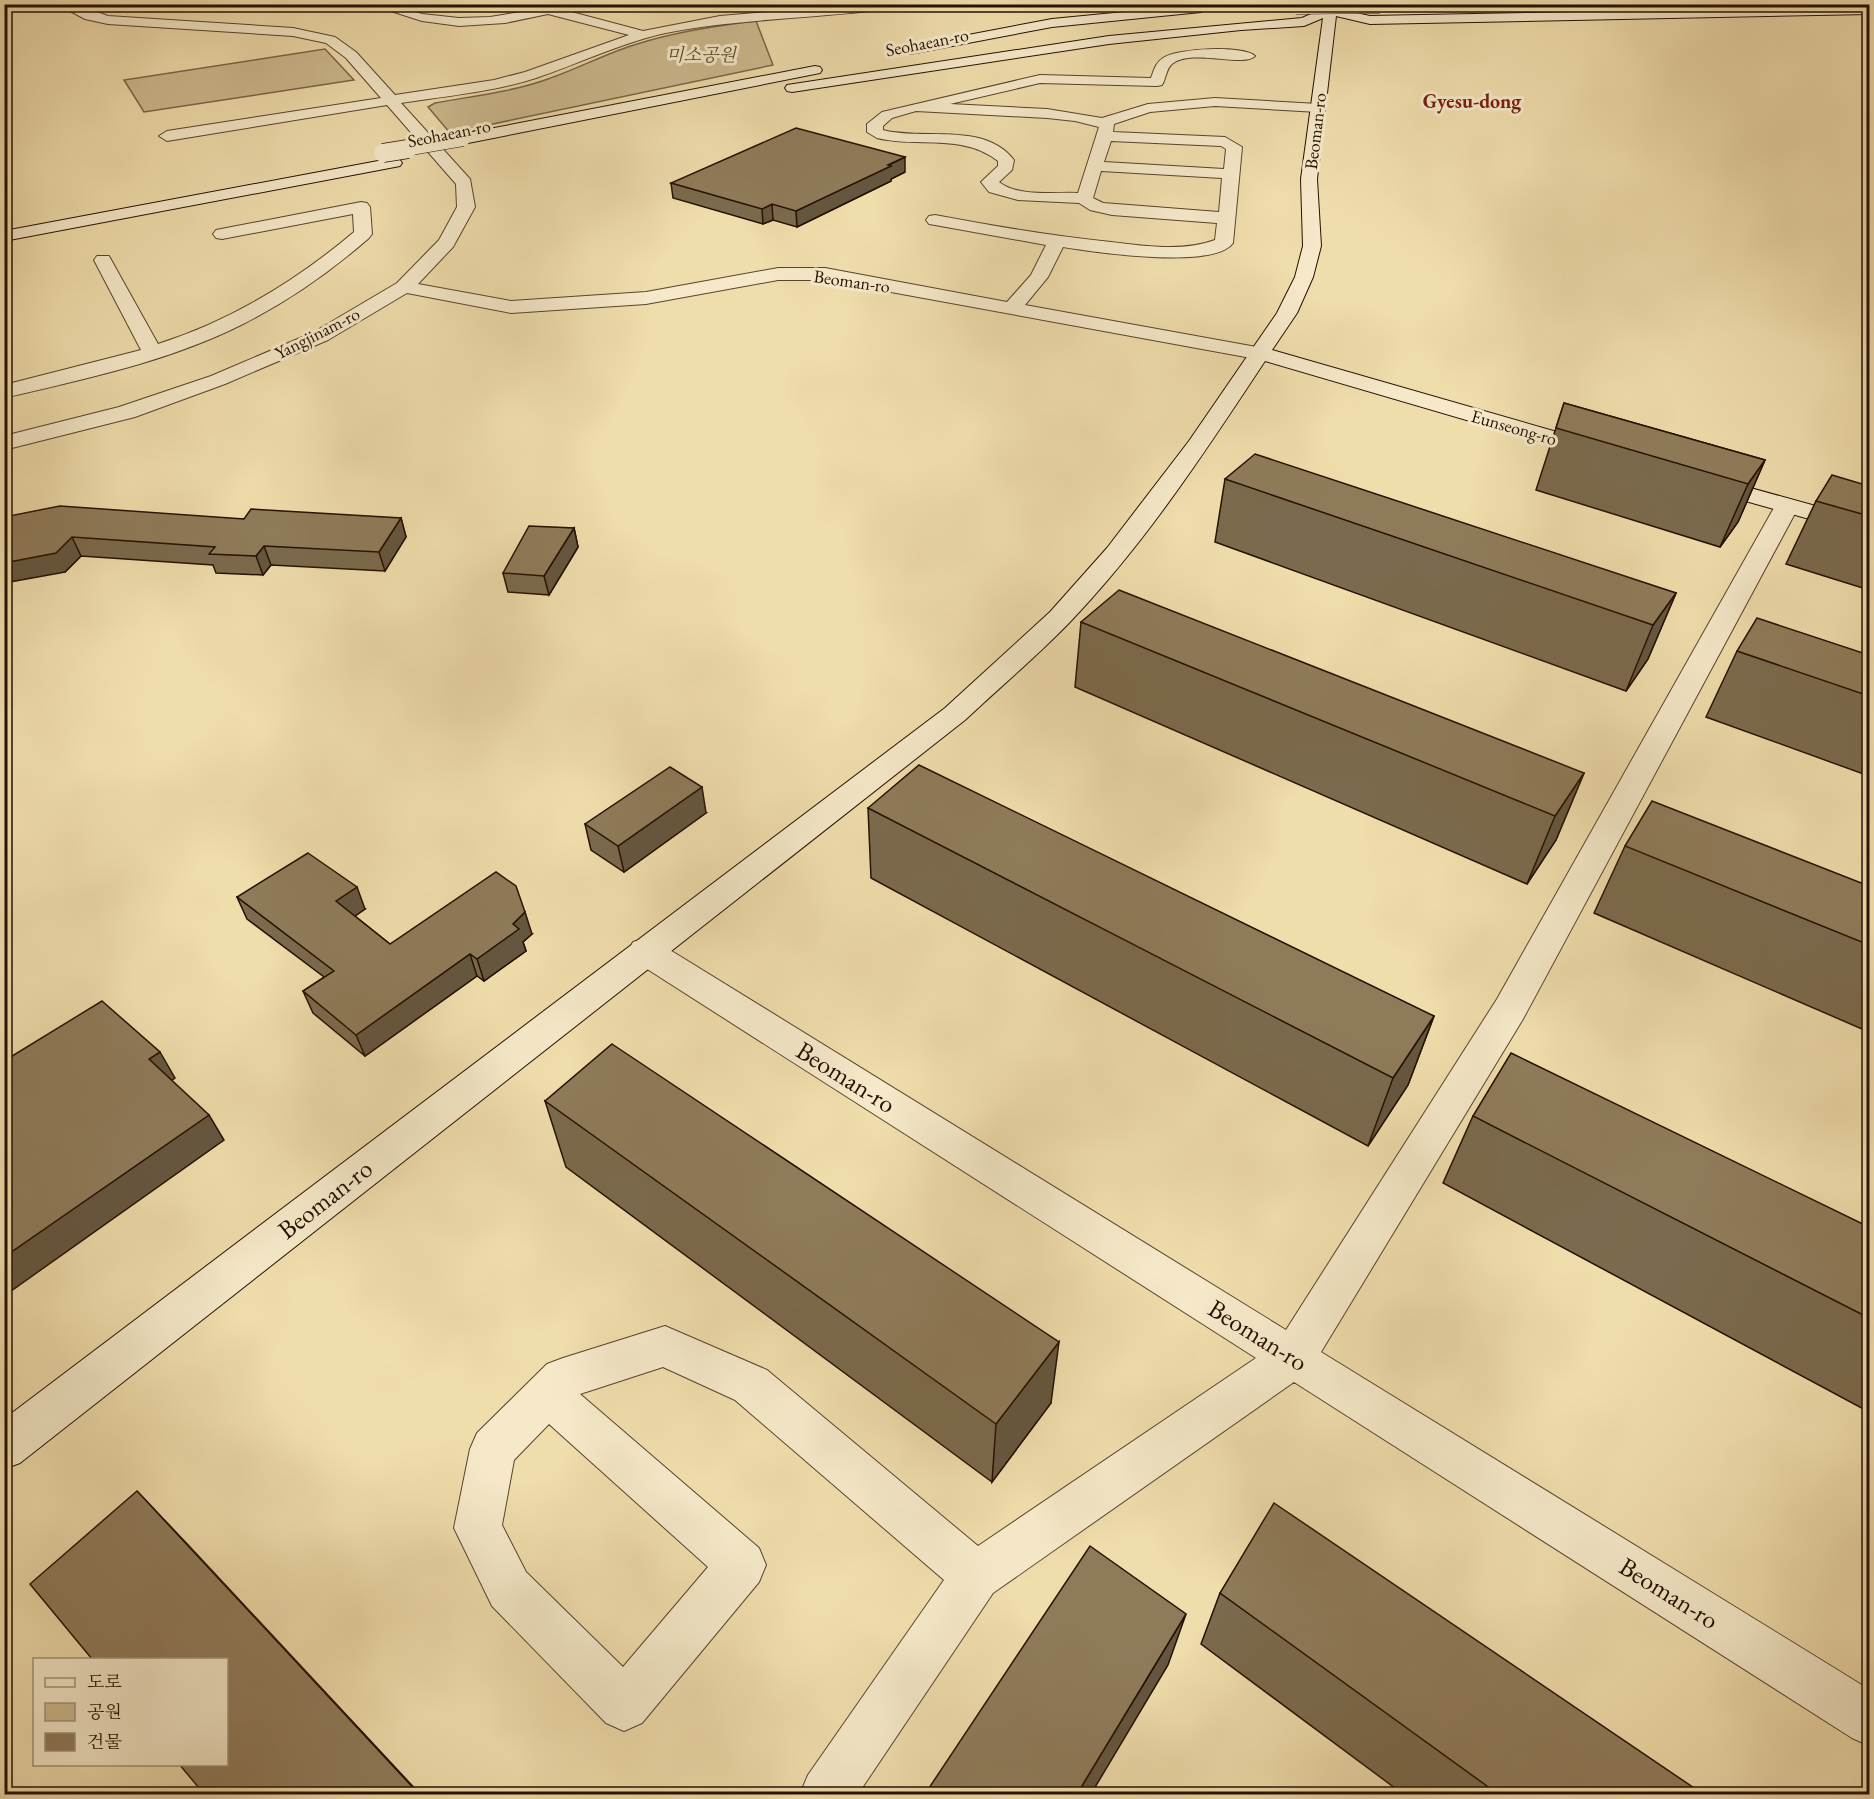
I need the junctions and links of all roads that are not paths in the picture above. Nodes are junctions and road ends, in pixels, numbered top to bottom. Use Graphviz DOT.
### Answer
graph roads {
  1 [pos="63,4"];
  2 [pos="375,4"];
  3 [pos="525,4"];
  4 [pos="892,4"];
  5 [pos="1358,4"];
  6 [pos="1330,8"];
  7 [pos="1384,8"];
  8 [pos="1869,8"];
  9 [pos="1297,9"];
  10 [pos="549,10"];
  11 [pos="1207,10"];
  12 [pos="1406,19"];
  13 [pos="1240,26"];
  14 [pos="642,35"];
  15 [pos="1315,40"];
  16 [pos="900,53"];
  17 [pos="1248,56"];
  18 [pos="831,66"];
  19 [pos="1028,82"];
  20 [pos="1156,82"];
  21 [pos="792,88"];
  22 [pos="393,101"];
  23 [pos="914,107"];
  24 [pos="1148,108"];
  25 [pos="1318,108"];
  26 [pos="1010,112"];
  27 [pos="1105,129"];
  28 [pos="167,136"];
  29 [pos="466,144"];
  30 [pos="389,158"];
  31 [pos="1094,166"];
  32 [pos="1230,174"];
  33 [pos="1084,198"];
  34 [pos="1225,218"];
  35 [pos="935,220"];
  36 [pos="4,223"];
  37 [pos="222,234"];
  38 [pos="4,236"];
  39 [pos="1056,242"];
  40 [pos="103,260"];
  41 [pos="404,287"];
  42 [pos="1012,308"];
  43 [pos="152,352"];
  44 [pos="1262,354"];
  45 [pos="4,392"];
  46 [pos="4,443"];
  47 [pos="1616,456"];
  48 [pos="1684,476"];
  49 [pos="1787,506"];
  50 [pos="1869,529"];
  51 [pos="645,951"];
  52 [pos="1294,1357"];
  53 [pos="548,1394"];
  54 [pos="4,1448"];
  55 [pos="976,1576"];
  56 [pos="1869,1720"];
  57 [pos="827,1794"];
  1 -- 22 [label="street, Yangjinam-ro"];
  2 -- 10 [label="street"];
  3 -- 10 [label="street"];
  4 -- 14 [label="street"];
  5 -- 6 [label="street"];
  6 -- 9 [label="street"];
  6 -- 12 [label="street"];
  6 -- 13 [label="street"];
  6 -- 15 [label="street, Beoman-ro"];
  7 -- 8 [label="street, Seohaean-ro"];
  7 -- 9 [label="street, Seohaean-ro"];
  8 -- 12 [label="street"];
  9 -- 21 [label="street, Seohaean-ro"];
  10 -- 14 [label="street"];
  11 -- 16 [label="street, Seohaean-ro"];
  12 -- 15 [label="street"];
  13 -- 15 [label="street"];
  13 -- 21 [label="street"];
  14 -- 22 [label="street"];
  15 -- 25 [label="street, Beoman-ro"];
  17 -- 20 [label="street"];
  18 -- 29 [label="street, Seohaean-ro"];
  19 -- 20 [label="street"];
  19 -- 23 [label="street"];
  19 -- 26 [label="street"];
  20 -- 24 [label="street"];
  21 -- 29 [label="street, Seohaean-ro"];
  22 -- 28 [label="street"];
  22 -- 41 [label="street, Yangjinam-ro"];
  23 -- 26 [label="street"];
  23 -- 33 [label="street"];
  24 -- 25 [label="street"];
  24 -- 27 [label="street"];
  25 -- 44 [label="street, Beoman-ro"];
  26 -- 27 [label="street"];
  27 -- 31 [label="street"];
  27 -- 32 [label="street"];
  29 -- 30 [label="street, Seohaean-ro"];
  30 -- 36 [label="street, Seohaean-ro"];
  30 -- 38 [label="street, Seohaean-ro"];
  31 -- 32 [label="street"];
  31 -- 33 [label="street"];
  32 -- 34 [label="street"];
  33 -- 34 [label="street"];
  34 -- 39 [label="street"];
  35 -- 39 [label="street"];
  37 -- 43 [label="street"];
  39 -- 42 [label="street"];
  40 -- 43 [label="street"];
  41 -- 42 [label="street, Beoman-ro"];
  41 -- 46 [label="street, Yangjinam-ro"];
  42 -- 44 [label="street, Beoman-ro"];
  43 -- 45 [label="street"];
  44 -- 47 [label="street, Eunseong-ro"];
  44 -- 51 [label="street, Beoman-ro"];
  48 -- 49 [label="street"];
  49 -- 50 [label="street"];
  49 -- 52 [label="street"];
  51 -- 52 [label="street, Beoman-ro"];
  51 -- 54 [label="street, Beoman-ro"];
  52 -- 55 [label="street"];
  52 -- 56 [label="street, Beoman-ro"];
  53 -- 53 [label="street"];
  53 -- 55 [label="street"];
  55 -- 57 [label="street"];
}
